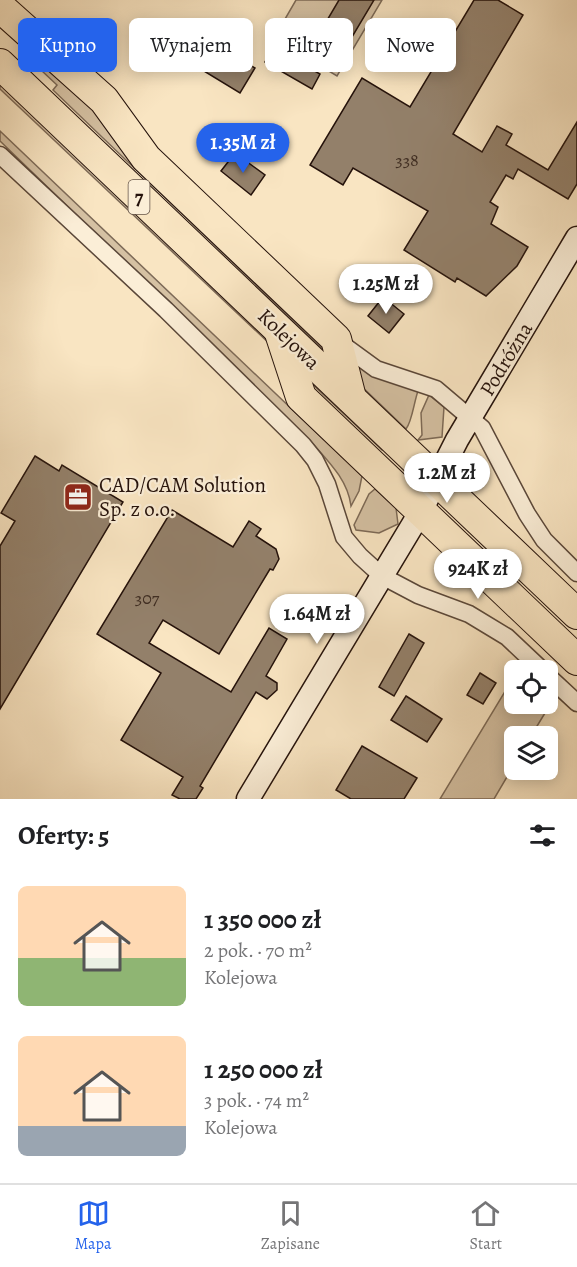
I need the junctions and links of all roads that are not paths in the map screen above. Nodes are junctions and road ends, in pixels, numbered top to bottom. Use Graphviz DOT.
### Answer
graph roads {
  1 [pos="0,7"];
  2 [pos="0,64"];
  3 [pos="0,155"];
  4 [pos="577,238"];
  5 [pos="279,330"];
  6 [pos="336,339"];
  7 [pos="351,398"];
  8 [pos="471,417"];
  9 [pos="436,480"];
  10 [pos="421,511"];
  11 [pos="577,573"];
  12 [pos="382,576"];
  13 [pos="577,614"];
  14 [pos="531,660"];
  15 [pos="577,660"];
  16 [pos="558,685"];
  17 [pos="577,703"];
  18 [pos="248,799"];
  1 -- 6 [label="highway"];
  2 -- 5 [label="highway, Kolejowa / 7"];
  3 -- 12 [label="street"];
  4 -- 8 [label="street, Podróżna"];
  5 -- 7 [label="highway, Kolejowa / 7"];
  5 -- 10 [label="highway, Kolejowa"];
  6 -- 7 [label="highway"];
  6 -- 8 [label="street"];
  7 -- 9 [label="highway, Kolejowa / 7"];
  8 -- 9 [label="street, Podróżna"];
  8 -- 11 [label="street"];
  9 -- 10 [label="street, Podróżna"];
  9 -- 13 [label="highway, Kolejowa / 7"];
  10 -- 12 [label="street, Podróżna"];
  10 -- 15 [label="highway, Kolejowa"];
  12 -- 14 [label="street"];
  12 -- 18 [label="street, Podróżna"];
  16 -- 17 [label="street"];
}
